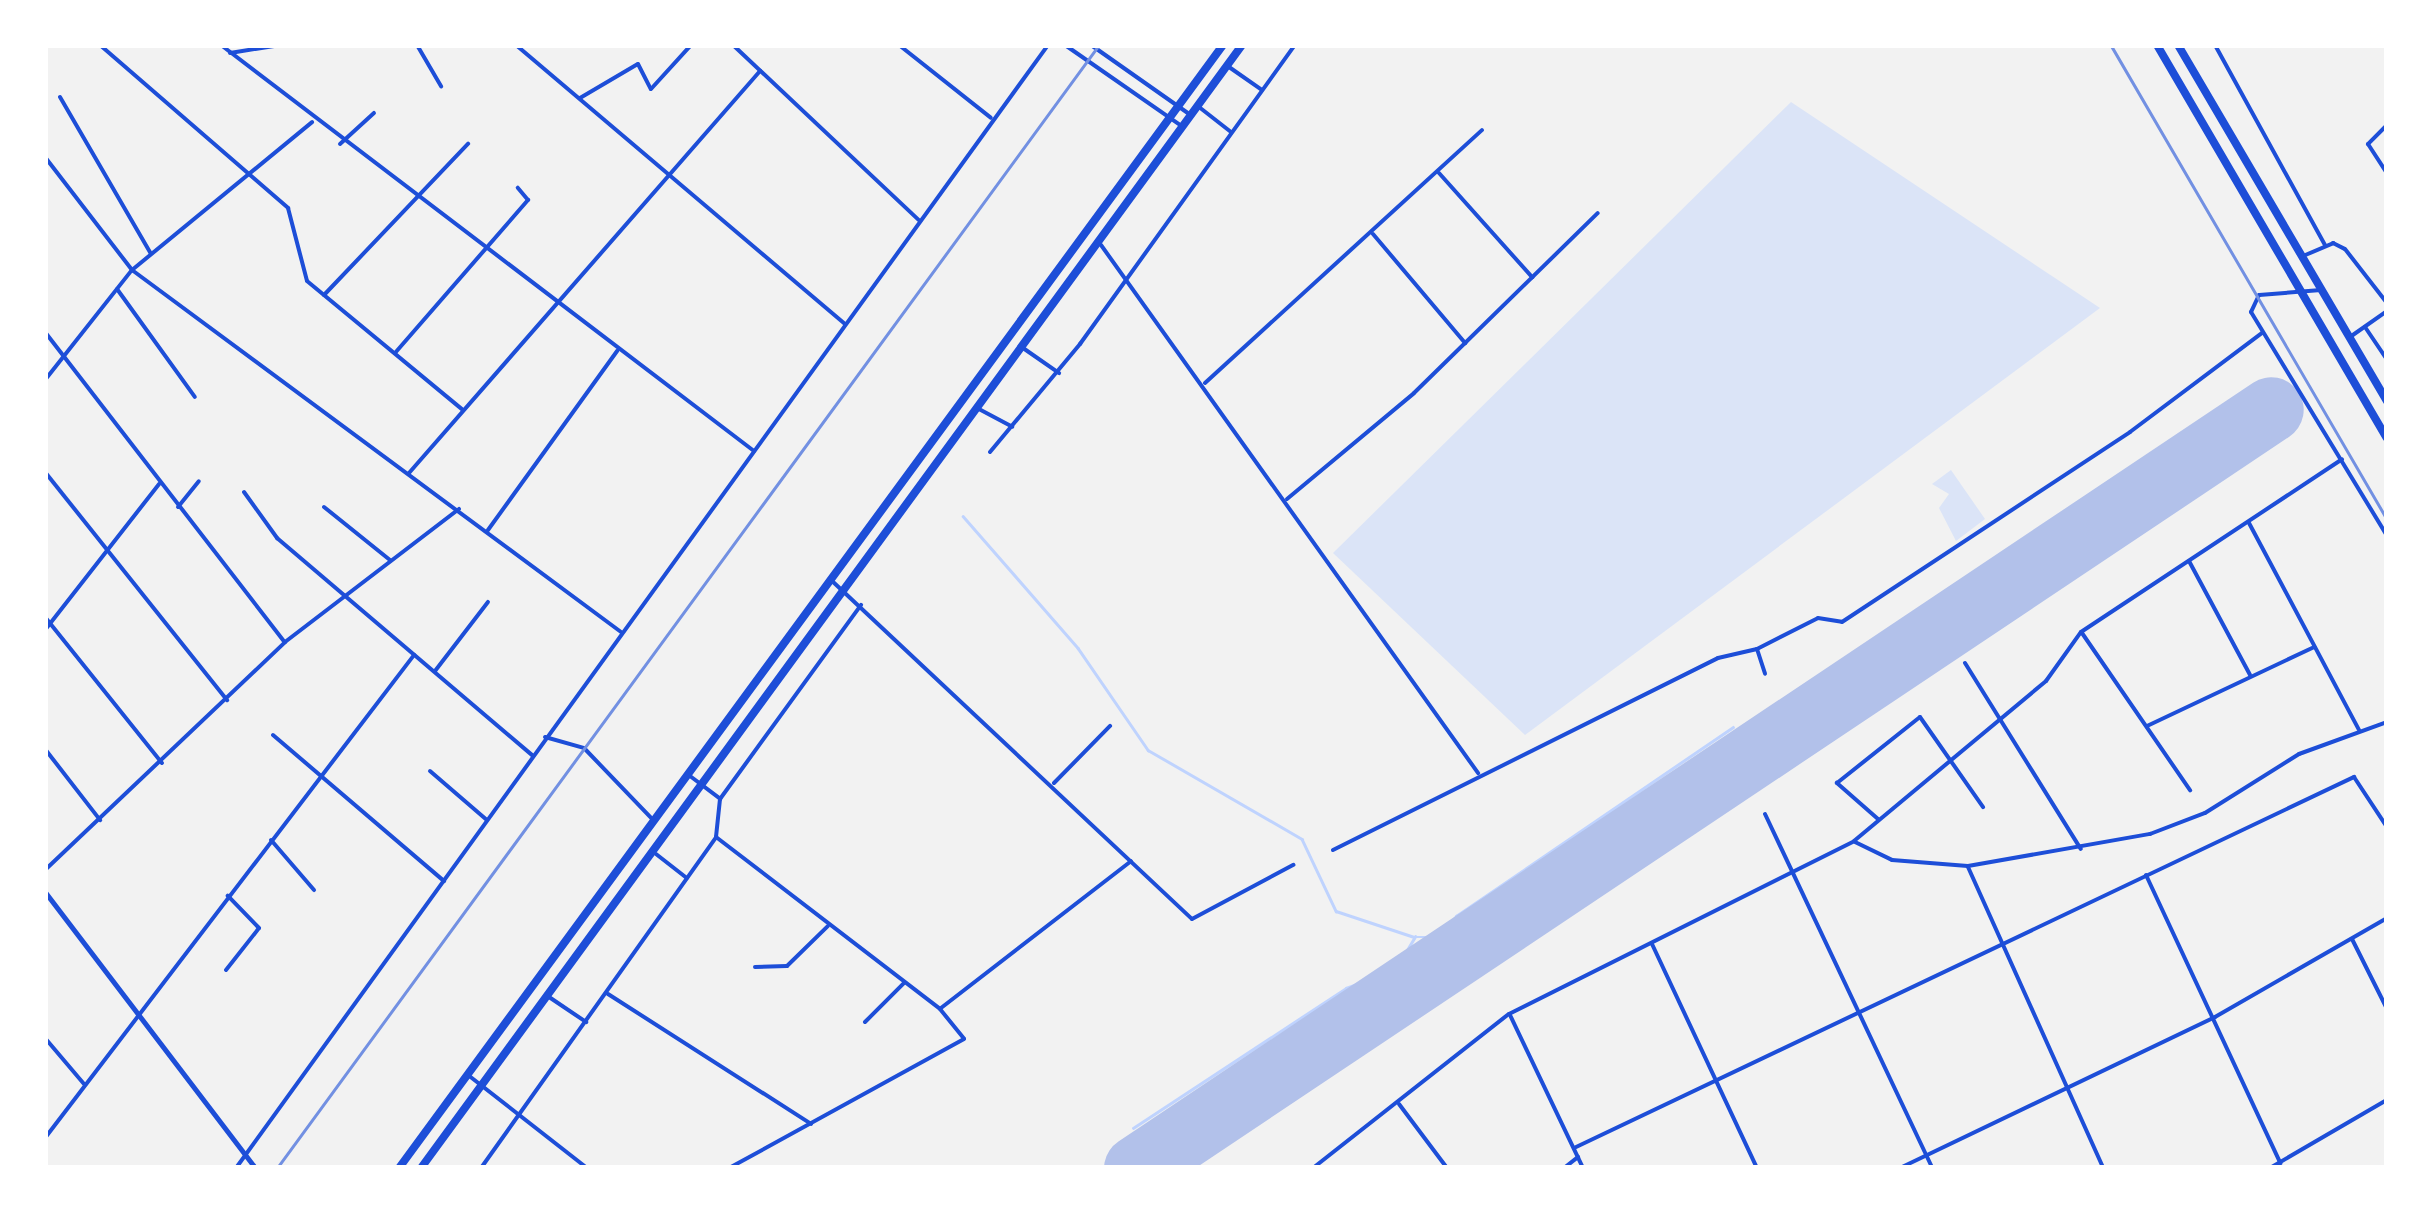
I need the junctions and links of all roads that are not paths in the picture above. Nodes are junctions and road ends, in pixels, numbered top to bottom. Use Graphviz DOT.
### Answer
graph roads {
  1 [pos="100,45"];
  2 [pos="221,45"];
  3 [pos="280,45"];
  4 [pos="417,45"];
  5 [pos="516,45"];
  6 [pos="691,45"];
  7 [pos="733,45"];
  8 [pos="899,45"];
  9 [pos="1048,45"];
  10 [pos="1065,45"];
  11 [pos="1091,45"];
  12 [pos="1224,45"];
  13 [pos="1242,45"];
  14 [pos="1295,45"];
  15 [pos="2157,45"];
  16 [pos="2178,45"];
  17 [pos="2215,45"];
  18 [pos="230,52"];
  19 [pos="1227,65"];
  20 [pos="760,72"];
  21 [pos="441,86"];
  22 [pos="1262,90"];
  23 [pos="60,97"];
  24 [pos="580,98"];
  25 [pos="1178,107"];
  26 [pos="1200,107"];
  27 [pos="374,113"];
  28 [pos="1193,116"];
  29 [pos="991,118"];
  30 [pos="1170,119"];
  31 [pos="312,122"];
  32 [pos="2387,125"];
  33 [pos="1184,128"];
  34 [pos="1482,130"];
  35 [pos="1231,132"];
  36 [pos="340,144"];
  37 [pos="468,144"];
  38 [pos="45,157"];
  39 [pos="1439,172"];
  40 [pos="2387,173"];
  41 [pos="670,174"];
  42 [pos="253,177"];
  43 [pos="518,188"];
  44 [pos="417,203"];
  45 [pos="1598,213"];
  46 [pos="919,220"];
  47 [pos="1373,234"];
  48 [pos="1100,245"];
  49 [pos="2325,245"];
  50 [pos="483,252"];
  51 [pos="151,254"];
  52 [pos="2302,257"];
  53 [pos="132,270"];
  54 [pos="1532,278"];
  55 [pos="1126,281"];
  56 [pos="117,289"];
  57 [pos="2323,290"];
  58 [pos="2302,292"];
  59 [pos="324,295"];
  60 [pos="2387,303"];
  61 [pos="556,305"];
  62 [pos="2387,311"];
  63 [pos="845,324"];
  64 [pos="2366,326"];
  65 [pos="45,332"];
  66 [pos="2263,332"];
  67 [pos="2350,336"];
  68 [pos="1465,342"];
  69 [pos="1023,348"];
  70 [pos="617,351"];
  71 [pos="395,353"];
  72 [pos="64,358"];
  73 [pos="2387,360"];
  74 [pos="1059,373"];
  75 [pos="45,380"];
  76 [pos="1204,384"];
  77 [pos="196,396"];
  78 [pos="2387,400"];
  79 [pos="977,408"];
  80 [pos="462,409"];
  81 [pos="1012,428"];
  82 [pos="2387,438"];
  83 [pos="754,452"];
  84 [pos="990,452"];
  85 [pos="2342,459"];
  86 [pos="45,472"];
  87 [pos="409,472"];
  88 [pos="199,481"];
  89 [pos="160,484"];
  90 [pos="244,492"];
  91 [pos="1287,499"];
  92 [pos="178,507"];
  93 [pos="324,507"];
  94 [pos="458,510"];
  95 [pos="2250,522"];
  96 [pos="487,530"];
  97 [pos="2387,536"];
  98 [pos="106,549"];
  99 [pos="390,560"];
  100 [pos="2188,561"];
  101 [pos="831,580"];
  102 [pos="845,590"];
  103 [pos="344,594"];
  104 [pos="488,602"];
  105 [pos="862,604"];
  106 [pos="45,617"];
  107 [pos="50,624"];
  108 [pos="45,630"];
  109 [pos="2082,632"];
  110 [pos="622,633"];
  111 [pos="285,642"];
  112 [pos="2314,647"];
  113 [pos="1756,648"];
  114 [pos="414,655"];
  115 [pos="1965,663"];
  116 [pos="434,671"];
  117 [pos="1765,674"];
  118 [pos="2250,675"];
  119 [pos="227,700"];
  120 [pos="2001,718"];
  121 [pos="2387,722"];
  122 [pos="1110,726"];
  123 [pos="2147,726"];
  124 [pos="2360,732"];
  125 [pos="273,735"];
  126 [pos="545,737"];
  127 [pos="45,749"];
  128 [pos="532,755"];
  129 [pos="1949,758"];
  130 [pos="162,763"];
  131 [pos="430,771"];
  132 [pos="1478,773"];
  133 [pos="687,774"];
  134 [pos="320,777"];
  135 [pos="1054,784"];
  136 [pos="703,786"];
  137 [pos="2190,790"];
  138 [pos="720,799"];
  139 [pos="1983,807"];
  140 [pos="1765,814"];
  141 [pos="1878,819"];
  142 [pos="100,820"];
  143 [pos="487,820"];
  144 [pos="654,820"];
  145 [pos="2387,828"];
  146 [pos="716,836"];
  147 [pos="271,840"];
  148 [pos="1854,841"];
  149 [pos="2081,849"];
  150 [pos="1333,850"];
  151 [pos="656,854"];
  152 [pos="1132,861"];
  153 [pos="1293,865"];
  154 [pos="1968,866"];
  155 [pos="45,870"];
  156 [pos="2146,875"];
  157 [pos="1793,876"];
  158 [pos="688,879"];
  159 [pos="444,881"];
  160 [pos="314,890"];
  161 [pos="45,892"];
  162 [pos="228,896"];
  163 [pos="2387,918"];
  164 [pos="828,926"];
  165 [pos="2352,939"];
  166 [pos="1652,944"];
  167 [pos="2001,947"];
  168 [pos="755,967"];
  169 [pos="226,970"];
  170 [pos="904,983"];
  171 [pos="608,994"];
  172 [pos="548,998"];
  173 [pos="940,1009"];
  174 [pos="2387,1009"];
  175 [pos="139,1012"];
  176 [pos="1860,1013"];
  177 [pos="1509,1014"];
  178 [pos="2214,1017"];
  179 [pos="865,1022"];
  180 [pos="588,1023"];
  181 [pos="45,1038"];
  182 [pos="467,1074"];
  183 [pos="1716,1081"];
  184 [pos="85,1084"];
  185 [pos="482,1086"];
  186 [pos="2066,1092"];
  187 [pos="2387,1100"];
  188 [pos="1398,1102"];
  189 [pos="520,1114"];
  190 [pos="811,1124"];
  191 [pos="45,1138"];
  192 [pos="1574,1148"];
  193 [pos="246,1155"];
  194 [pos="1926,1156"];
  195 [pos="1578,1157"];
  196 [pos="2280,1163"];
  197 [pos="236,1168"];
  198 [pos="254,1168"];
  199 [pos="399,1168"];
  200 [pos="421,1168"];
  201 [pos="481,1168"];
  202 [pos="587,1168"];
  203 [pos="730,1168"];
  204 [pos="1313,1168"];
  205 [pos="1447,1168"];
  206 [pos="1564,1168"];
  207 [pos="1583,1168"];
  208 [pos="1757,1168"];
  209 [pos="1900,1168"];
  210 [pos="1932,1168"];
  211 [pos="2103,1168"];
  212 [pos="2270,1168"];
  1 -- 42 [label="street"];
  2 -- 18 [label="street"];
  3 -- 18 [label="street"];
  4 -- 21 [label="street"];
  5 -- 24 [label="street"];
  6 -- 24 [label="street"];
  7 -- 20 [label="street"];
  8 -- 29 [label="street"];
  9 -- 29 [label="street"];
  10 -- 30 [label="street"];
  11 -- 25 [label="street"];
  12 -- 25 [label="main road"];
  13 -- 19 [label="main road"];
  14 -- 22 [label="street"];
  15 -- 58 [label="main road"];
  16 -- 52 [label="main road"];
  17 -- 49 [label="street"];
  18 -- 31 [label="street"];
  19 -- 22 [label="street"];
  19 -- 26 [label="main road"];
  20 -- 41 [label="street"];
  20 -- 46 [label="street"];
  22 -- 35 [label="street"];
  23 -- 51 [label="street"];
  24 -- 41 [label="street"];
  25 -- 28 [label="street"];
  25 -- 30 [label="main road"];
  26 -- 28 [label="main road"];
  26 -- 35 [label="street"];
  27 -- 36 [label="street"];
  28 -- 33 [label="main road"];
  29 -- 46 [label="street"];
  30 -- 33 [label="street"];
  30 -- 101 [label="main road"];
  31 -- 36 [label="street"];
  31 -- 42 [label="street"];
  32 -- 40 [label="street"];
  33 -- 48 [label="main road"];
  34 -- 39 [label="street"];
  35 -- 55 [label="street"];
  36 -- 44 [label="street"];
  37 -- 44 [label="street"];
  38 -- 53 [label="street"];
  39 -- 47 [label="street"];
  39 -- 54 [label="street"];
  41 -- 61 [label="street"];
  41 -- 63 [label="street"];
  42 -- 51 [label="street"];
  42 -- 59 [label="street"];
  43 -- 50 [label="street"];
  44 -- 50 [label="street"];
  44 -- 59 [label="street"];
  45 -- 54 [label="street"];
  46 -- 63 [label="street"];
  47 -- 68 [label="street"];
  47 -- 76 [label="street"];
  48 -- 55 [label="street"];
  48 -- 69 [label="main road"];
  49 -- 52 [label="street"];
  49 -- 60 [label="street"];
  50 -- 61 [label="street"];
  50 -- 71 [label="street"];
  51 -- 53 [label="street"];
  52 -- 57 [label="main road"];
  53 -- 56 [label="street"];
  53 -- 87 [label="street"];
  54 -- 68 [label="street"];
  55 -- 74 [label="street"];
  55 -- 76 [label="street"];
  56 -- 72 [label="street"];
  56 -- 77 [label="street"];
  57 -- 58 [label="street"];
  57 -- 67 [label="main road"];
  58 -- 66 [label="street"];
  58 -- 82 [label="main road"];
  59 -- 71 [label="street"];
  61 -- 70 [label="street"];
  61 -- 80 [label="street"];
  62 -- 64 [label="street"];
  63 -- 83 [label="street"];
  64 -- 67 [label="street"];
  64 -- 73 [label="street"];
  65 -- 72 [label="street"];
  66 -- 85 [label="street"];
  66 -- 113 [label="street"];
  67 -- 78 [label="main road"];
  68 -- 91 [label="street"];
  69 -- 74 [label="street"];
  69 -- 79 [label="main road"];
  70 -- 83 [label="street"];
  70 -- 96 [label="street"];
  71 -- 80 [label="street"];
  72 -- 75 [label="street"];
  72 -- 89 [label="street"];
  74 -- 81 [label="street"];
  76 -- 91 [label="street"];
  79 -- 81 [label="street"];
  79 -- 102 [label="main road"];
  80 -- 87 [label="street"];
  81 -- 84 [label="street"];
  83 -- 110 [label="street"];
  85 -- 95 [label="street"];
  85 -- 97 [label="street"];
  86 -- 98 [label="street"];
  87 -- 94 [label="street"];
  88 -- 92 [label="street"];
  89 -- 92 [label="street"];
  89 -- 98 [label="street"];
  90 -- 103 [label="street"];
  91 -- 132 [label="street"];
  92 -- 111 [label="street"];
  93 -- 99 [label="street"];
  94 -- 96 [label="street"];
  94 -- 99 [label="street"];
  95 -- 100 [label="street"];
  95 -- 112 [label="street"];
  96 -- 110 [label="street"];
  98 -- 107 [label="street"];
  98 -- 119 [label="street"];
  99 -- 103 [label="street"];
  100 -- 109 [label="street"];
  100 -- 118 [label="street"];
  101 -- 102 [label="street"];
  101 -- 133 [label="main road"];
  102 -- 105 [label="street"];
  102 -- 136 [label="main road"];
  103 -- 111 [label="street"];
  103 -- 114 [label="street"];
  104 -- 116 [label="street"];
  105 -- 135 [label="street"];
  105 -- 138 [label="street"];
  106 -- 107 [label="street"];
  107 -- 108 [label="street"];
  107 -- 130 [label="street"];
  109 -- 120 [label="street"];
  109 -- 123 [label="street"];
  110 -- 126 [label="street"];
  111 -- 119 [label="street"];
  112 -- 118 [label="street"];
  112 -- 124 [label="street"];
  113 -- 117 [label="street"];
  113 -- 132 [label="street"];
  114 -- 116 [label="street"];
  114 -- 134 [label="street"];
  115 -- 120 [label="street"];
  116 -- 128 [label="street"];
  118 -- 123 [label="street"];
  119 -- 130 [label="street"];
  120 -- 129 [label="street"];
  120 -- 149 [label="street"];
  121 -- 124 [label="street"];
  122 -- 135 [label="street"];
  123 -- 137 [label="street"];
  124 -- 149 [label="street"];
  125 -- 134 [label="street"];
  126 -- 128 [label="street"];
  126 -- 144 [label="street"];
  127 -- 142 [label="street"];
  128 -- 143 [label="street"];
  129 -- 139 [label="street"];
  129 -- 141 [label="street"];
  129 -- 141 [label="street"];
  130 -- 142 [label="street"];
  131 -- 143 [label="street"];
  132 -- 150 [label="street"];
  133 -- 136 [label="street"];
  133 -- 144 [label="main road"];
  134 -- 147 [label="street"];
  134 -- 159 [label="street"];
  135 -- 152 [label="street"];
  136 -- 138 [label="street"];
  136 -- 151 [label="main road"];
  138 -- 146 [label="street"];
  140 -- 157 [label="street"];
  141 -- 148 [label="street"];
  142 -- 155 [label="street"];
  143 -- 159 [label="street"];
  144 -- 182 [label="main road"];
  145 -- 156 [label="street"];
  146 -- 158 [label="street"];
  146 -- 164 [label="street"];
  147 -- 160 [label="street"];
  147 -- 162 [label="street"];
  148 -- 154 [label="street"];
  148 -- 157 [label="street"];
  149 -- 154 [label="street"];
  151 -- 158 [label="street"];
  151 -- 172 [label="main road"];
  152 -- 153 [label="street"];
  152 -- 173 [label="street"];
  154 -- 167 [label="street"];
  156 -- 167 [label="street"];
  156 -- 178 [label="street"];
  157 -- 166 [label="street"];
  157 -- 176 [label="street"];
  158 -- 171 [label="street"];
  159 -- 193 [label="street"];
  161 -- 175 [label="street"];
  162 -- 169 [label="street"];
  162 -- 175 [label="street"];
  163 -- 165 [label="street"];
  164 -- 168 [label="street"];
  164 -- 170 [label="street"];
  165 -- 174 [label="street"];
  165 -- 178 [label="street"];
  166 -- 177 [label="street"];
  166 -- 183 [label="street"];
  167 -- 176 [label="street"];
  167 -- 186 [label="street"];
  170 -- 173 [label="street"];
  170 -- 179 [label="street"];
  171 -- 180 [label="street"];
  171 -- 190 [label="street"];
  172 -- 180 [label="street"];
  172 -- 185 [label="main road"];
  173 -- 190 [label="street"];
  175 -- 184 [label="street"];
  175 -- 193 [label="street"];
  176 -- 183 [label="street"];
  176 -- 194 [label="street"];
  177 -- 188 [label="street"];
  177 -- 192 [label="street"];
  178 -- 186 [label="street"];
  178 -- 196 [label="street"];
  180 -- 189 [label="street"];
  181 -- 184 [label="street"];
  182 -- 185 [label="street"];
  182 -- 199 [label="main road"];
  183 -- 192 [label="street"];
  183 -- 208 [label="street"];
  184 -- 191 [label="street"];
  185 -- 189 [label="street"];
  185 -- 200 [label="main road"];
  186 -- 194 [label="street"];
  186 -- 211 [label="street"];
  187 -- 196 [label="street"];
  188 -- 204 [label="street"];
  188 -- 205 [label="street"];
  189 -- 201 [label="street"];
  189 -- 202 [label="street"];
  190 -- 203 [label="street"];
  192 -- 195 [label="street"];
  193 -- 197 [label="street"];
  193 -- 198 [label="street"];
  194 -- 209 [label="street"];
  194 -- 210 [label="street"];
  195 -- 206 [label="street"];
  195 -- 207 [label="street"];
  196 -- 212 [label="street"];
}
